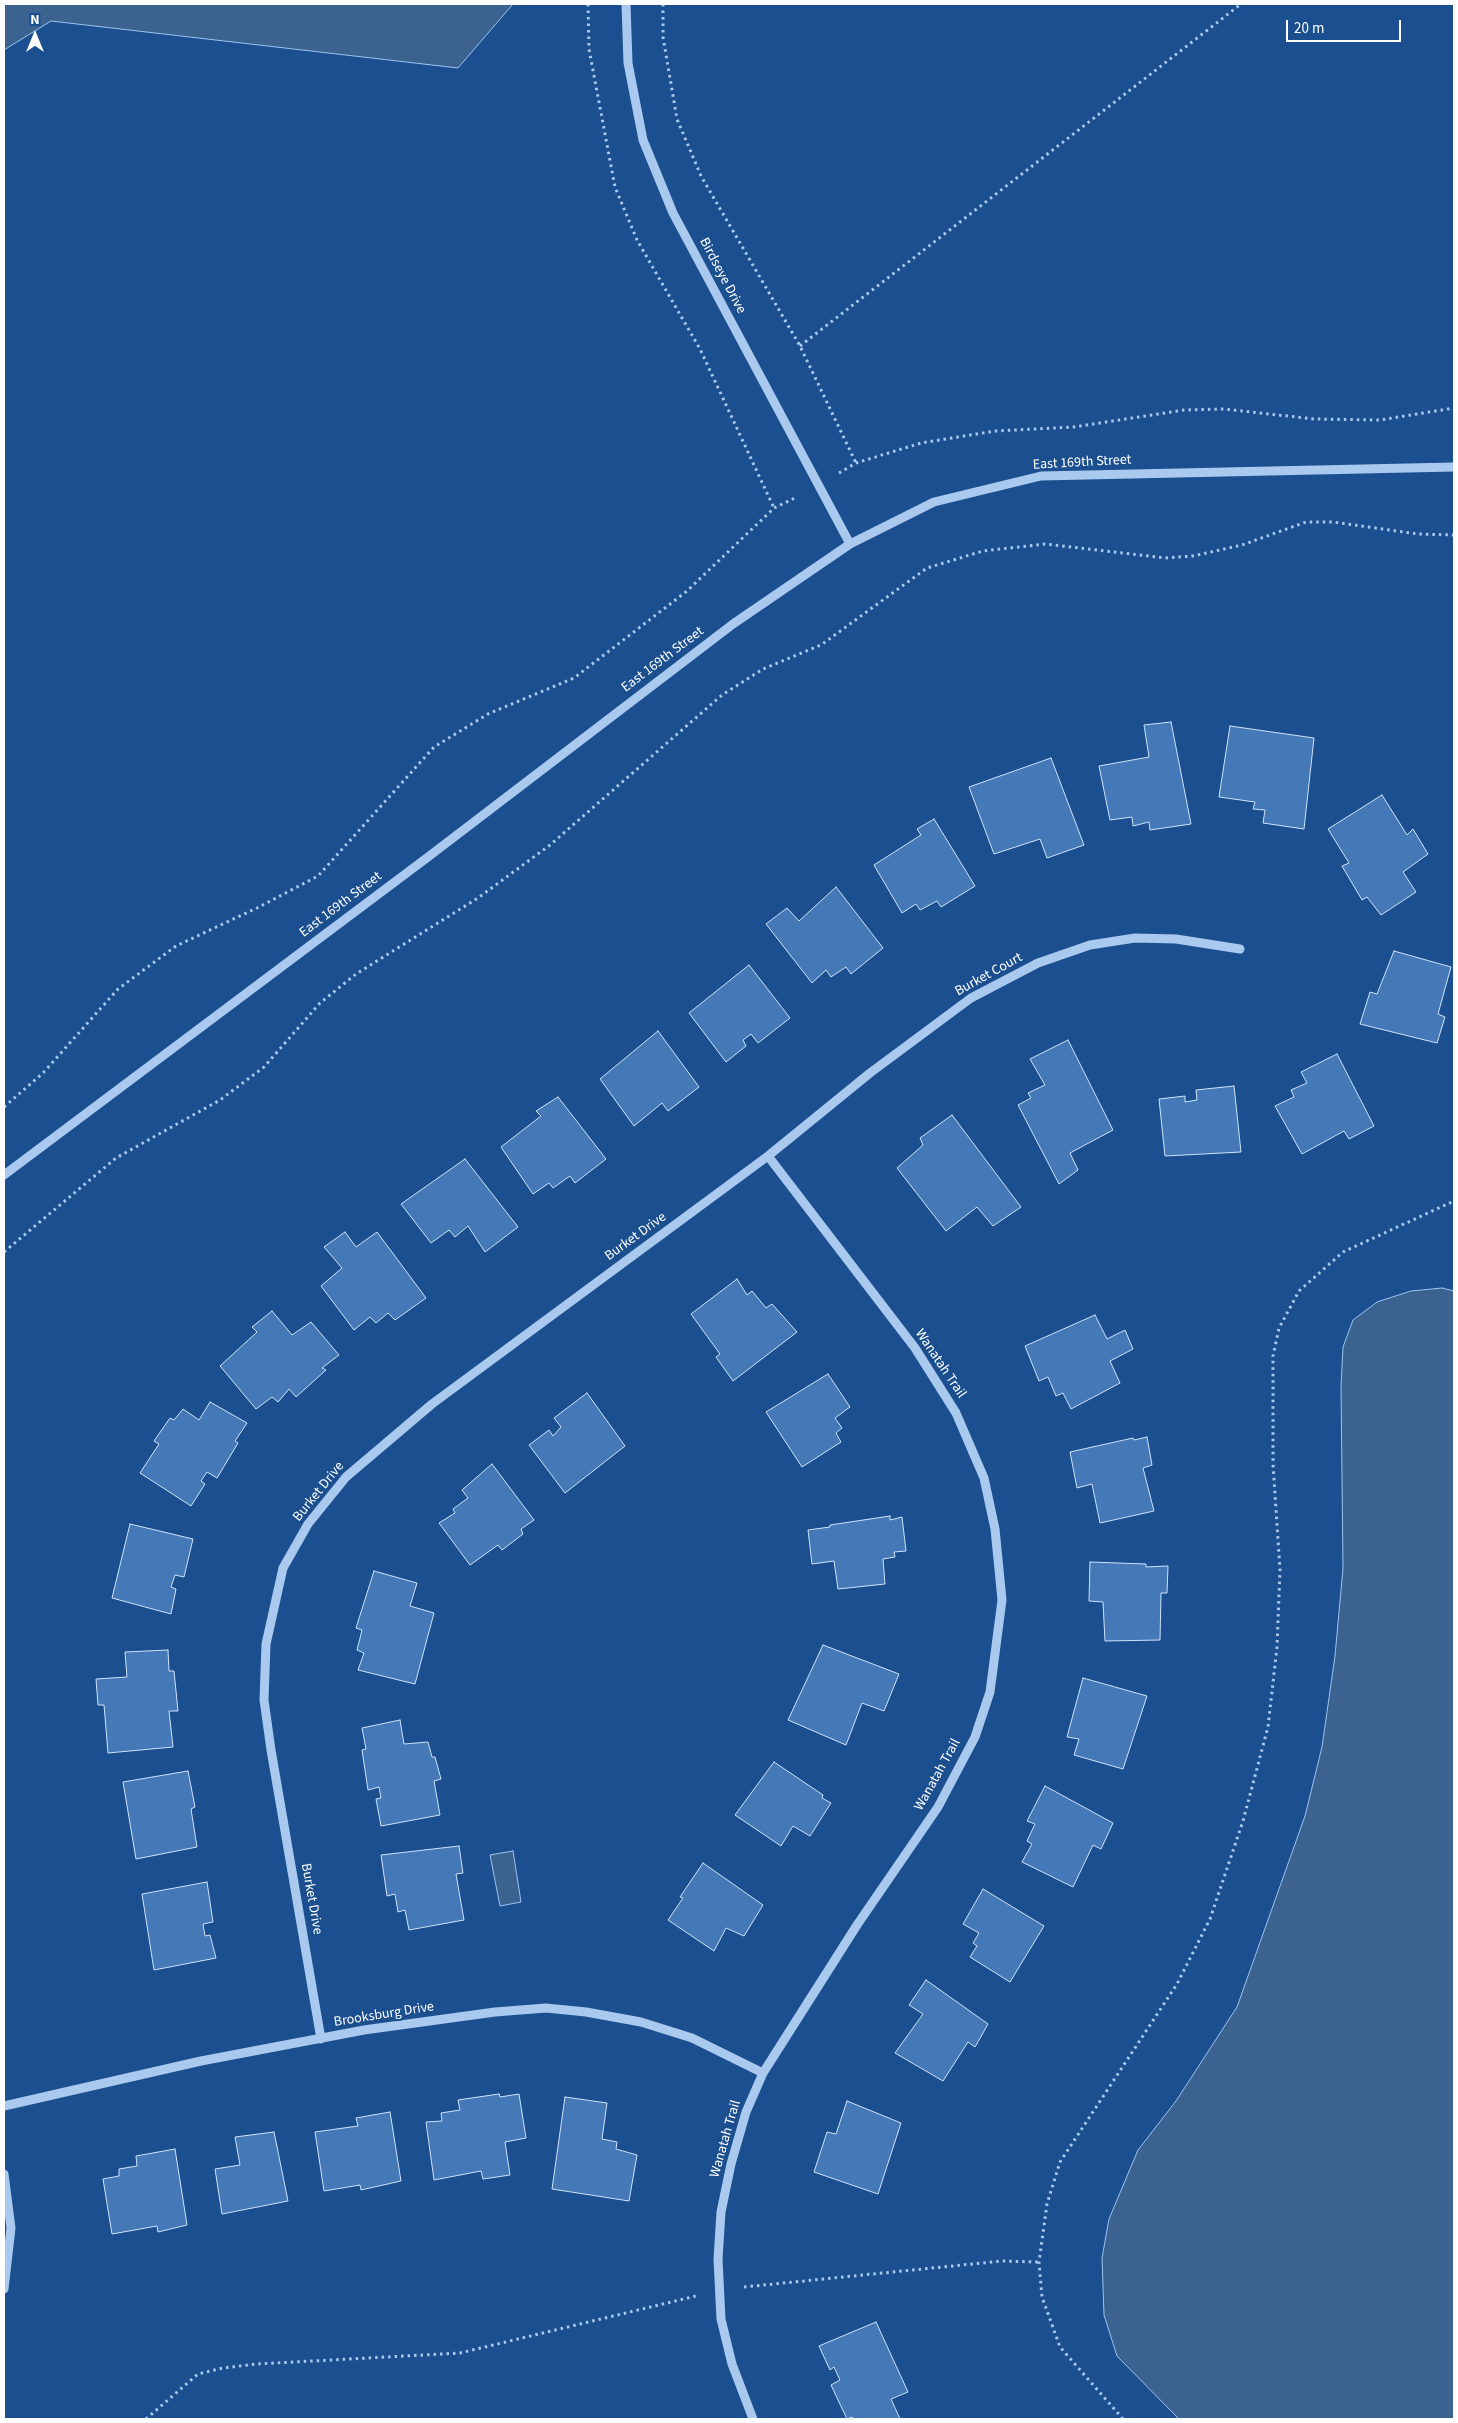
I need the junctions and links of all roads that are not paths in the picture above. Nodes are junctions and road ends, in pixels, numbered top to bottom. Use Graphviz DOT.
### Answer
graph roads {
  1 [pos="626,4"];
  2 [pos="1454,467"];
  3 [pos="850,544"];
  4 [pos="1240,949"];
  5 [pos="768,1156"];
  6 [pos="4,1175"];
  7 [pos="321,2039"];
  8 [pos="763,2073"];
  9 [pos="4,2106"];
  10 [pos="4,2174"];
  11 [pos="4,2289"];
  12 [pos="753,2419"];
  1 -- 3 [label="street, Birdseye Drive"];
  2 -- 3 [label="street, East 169th Street"];
  3 -- 6 [label="street, East 169th Street"];
  4 -- 5 [label="street, Burket Court"];
  5 -- 7 [label="street, Burket Drive"];
  5 -- 8 [label="street, Wanatah Trail"];
  7 -- 8 [label="street, Brooksburg Drive"];
  7 -- 9 [label="street, Brooksburg Drive"];
  8 -- 12 [label="street, Wanatah Trail"];
  10 -- 11 [label="street"];
}
